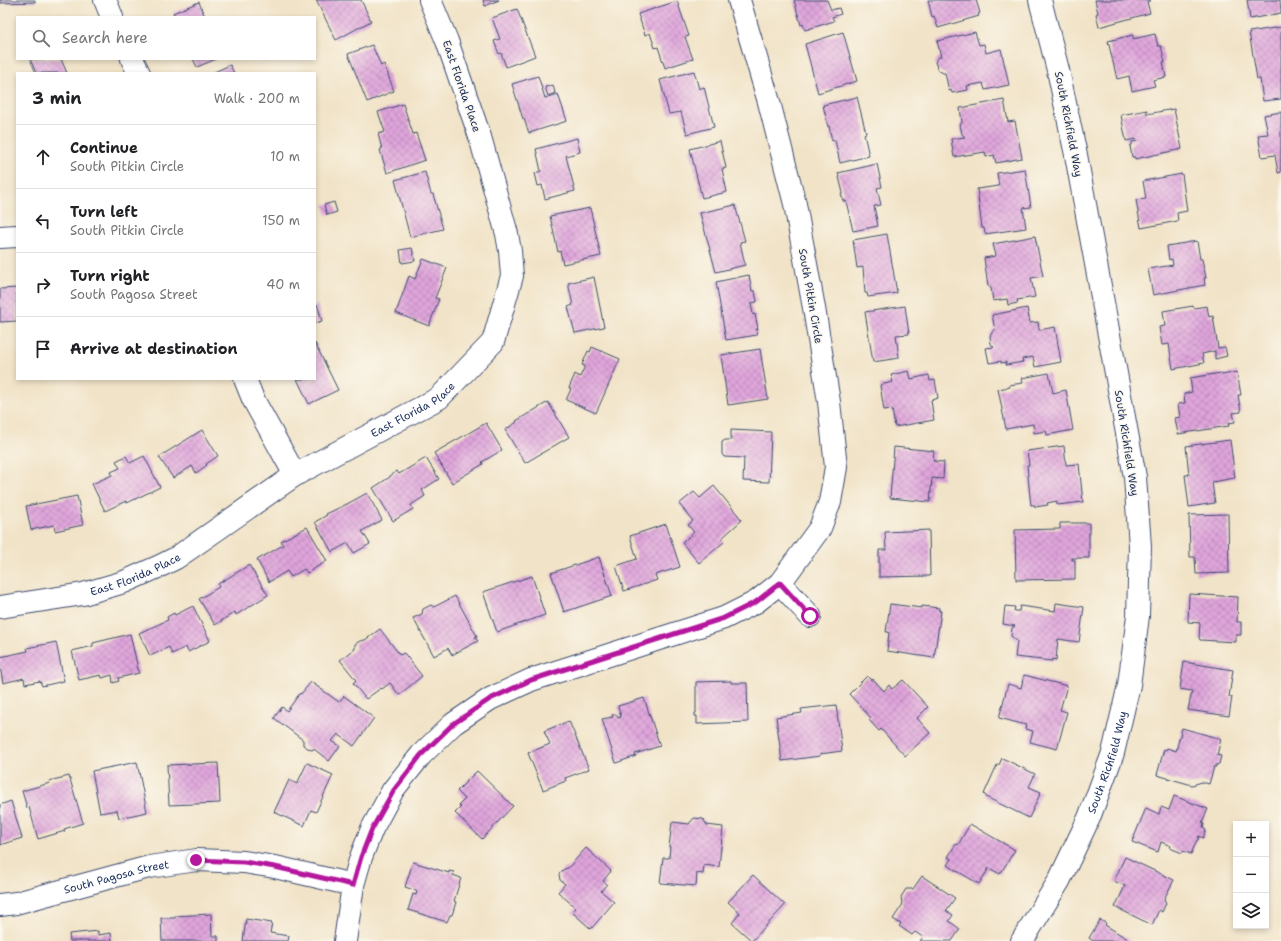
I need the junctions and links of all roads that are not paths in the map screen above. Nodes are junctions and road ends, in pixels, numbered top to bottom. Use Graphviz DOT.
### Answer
graph roads {
  1 [pos="105,0"];
  2 [pos="430,0"];
  3 [pos="739,0"];
  4 [pos="1040,0"];
  5 [pos="112,16"];
  6 [pos="132,60"];
  7 [pos="138,72"];
  8 [pos="16,236"];
  9 [pos="0,237"];
  10 [pos="245,380"];
  11 [pos="295,474"];
  12 [pos="780,583"];
  13 [pos="0,607"];
  14 [pos="810,616"];
  15 [pos="353,885"];
  16 [pos="0,905"];
  17 [pos="345,941"];
  18 [pos="1022,941"];
  1 -- 5 [label="street"];
  2 -- 11 [label="street, East Florida Place"];
  3 -- 12 [label="street, South Pitkin Circle"];
  4 -- 18 [label="street, South Richfield Way"];
  6 -- 7 [label="street"];
  8 -- 9 [label="street"];
  10 -- 11 [label="street"];
  11 -- 13 [label="street, East Florida Place"];
  12 -- 14 [label="street"];
  12 -- 15 [label="street, South Pitkin Circle"];
  15 -- 16 [label="street, South Pagosa Street"];
  15 -- 17 [label="street, South Pitkin Circle"];
}
